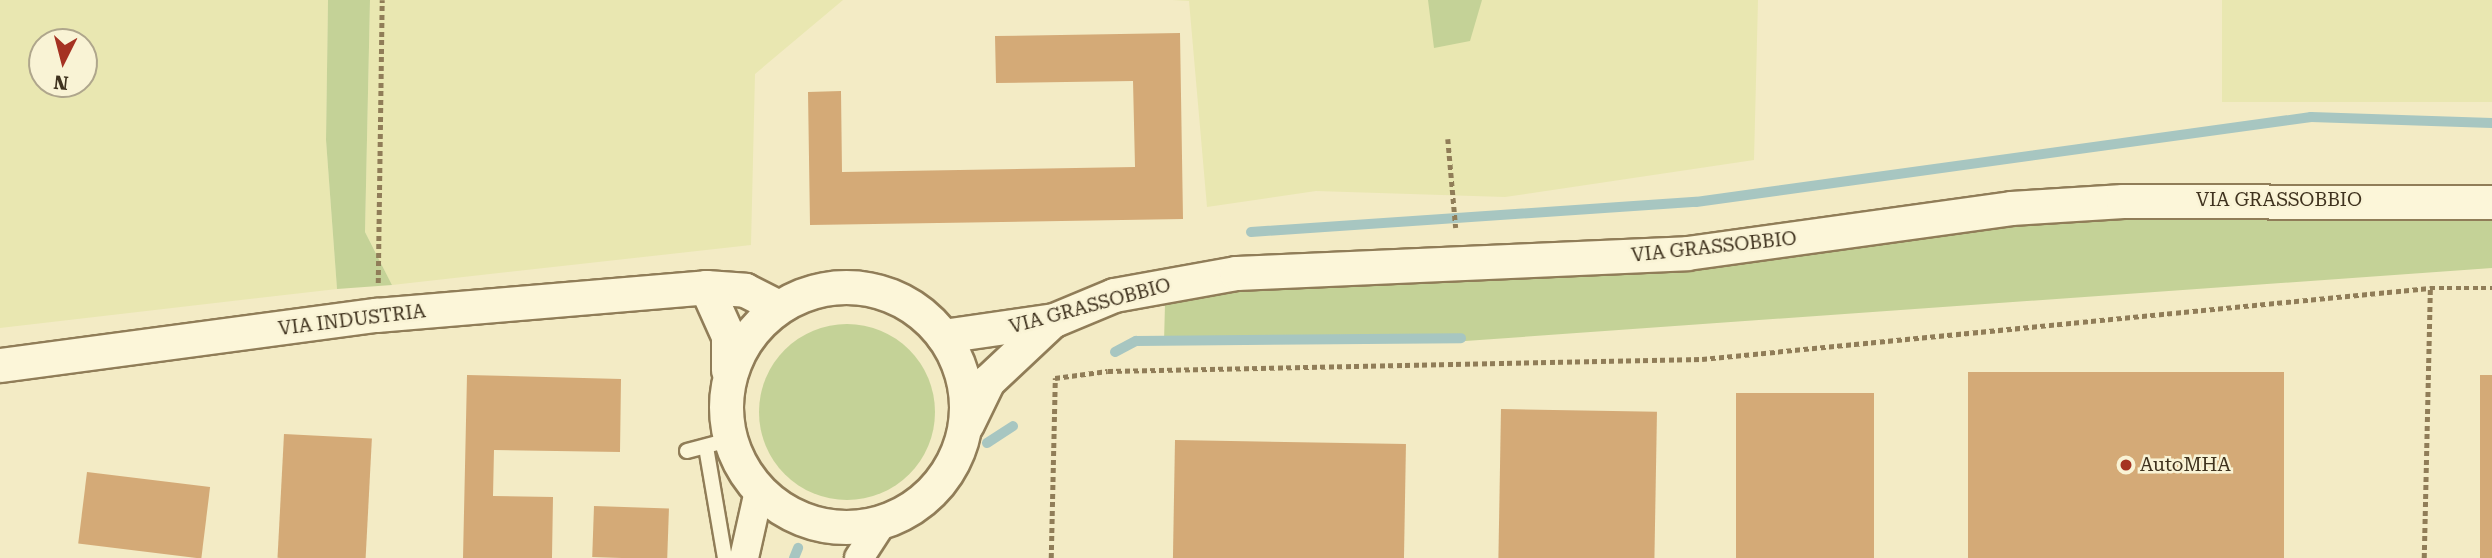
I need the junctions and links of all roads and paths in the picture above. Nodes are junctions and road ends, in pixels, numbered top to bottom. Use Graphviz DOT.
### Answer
graph roads {
  1 [pos="382,0"];
  2 [pos="1448,139"];
  3 [pos="2492,202"];
  4 [pos="1457,235"];
  5 [pos="706,287"];
  6 [pos="2430,288"];
  7 [pos="2492,288"];
  8 [pos="778,307"];
  9 [pos="376,315"];
  10 [pos="1054,320"];
  11 [pos="943,335"];
  12 [pos="0,365"];
  13 [pos="727,380"];
  14 [pos="965,428"];
  15 [pos="718,444"];
  16 [pos="687,451"];
  17 [pos="759,491"];
  18 [pos="883,522"];
  19 [pos="724,558"];
  20 [pos="744,558"];
  21 [pos="859,558"];
  22 [pos="1051,558"];
  23 [pos="2424,558"];
  1 -- 9 [label="path"];
  2 -- 4 [label="path"];
  3 -- 10 [label="street, VIA GRASSOBBIO"];
  5 -- 8 [label="street, VIA INDUSTRIA"];
  5 -- 9 [label="street, VIA INDUSTRIA"];
  5 -- 13 [label="street"];
  6 -- 7 [label="path"];
  6 -- 22 [label="path"];
  6 -- 23 [label="path"];
  8 -- 11 [label="street"];
  8 -- 13 [label="street"];
  9 -- 12 [label="street, VIA INDUSTRIA"];
  10 -- 11 [label="street, VIA GRASSOBBIO"];
  10 -- 14 [label="street"];
  11 -- 14 [label="street"];
  13 -- 15 [label="street"];
  14 -- 18 [label="street"];
  15 -- 16 [label="lane"];
  15 -- 17 [label="street"];
  15 -- 19 [label="lane"];
  17 -- 18 [label="street"];
  17 -- 20 [label="street"];
  18 -- 21 [label="street"];
}
